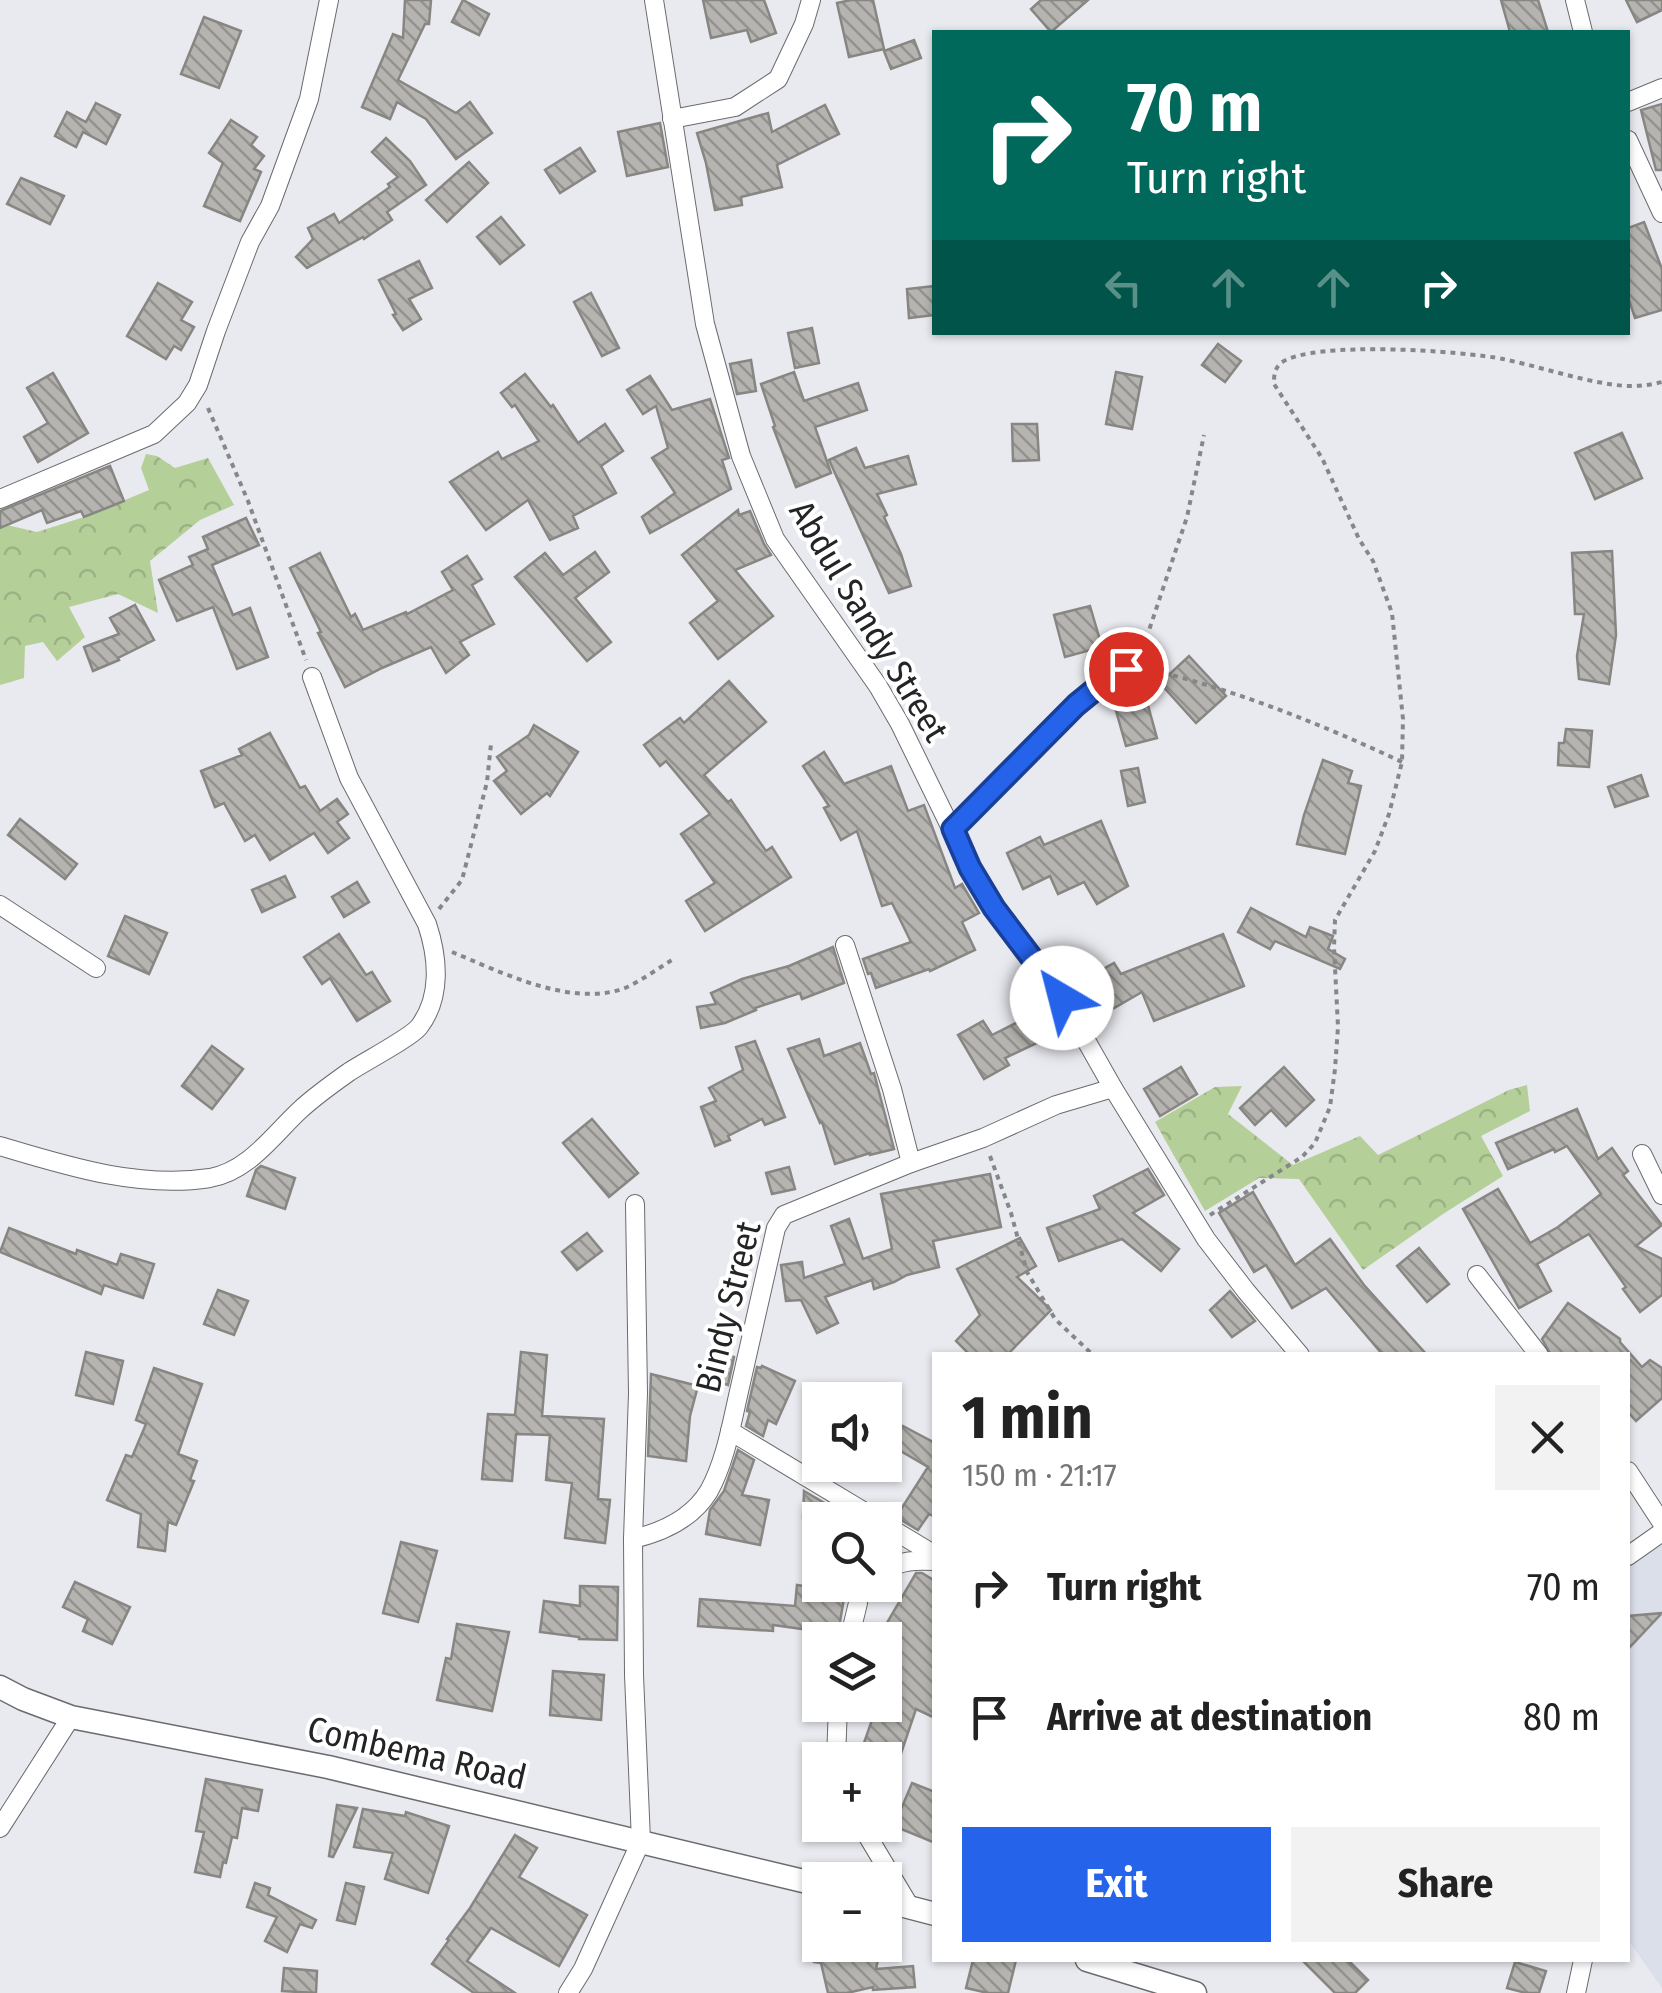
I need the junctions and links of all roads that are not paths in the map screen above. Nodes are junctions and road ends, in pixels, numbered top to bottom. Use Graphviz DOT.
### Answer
graph roads {
  1 [pos="329,0"];
  2 [pos="654,0"];
  3 [pos="811,0"];
  4 [pos="1575,0"];
  5 [pos="1582,29"];
  6 [pos="1662,88"];
  7 [pos="1630,101"];
  8 [pos="672,119"];
  9 [pos="1630,144"];
  10 [pos="1662,214"];
  11 [pos="0,499"];
  12 [pos="1126,669"];
  13 [pos="312,677"];
  14 [pos="953,829"];
  15 [pos="0,905"];
  16 [pos="845,945"];
  17 [pos="96,968"];
  18 [pos="1112,1088"];
  19 [pos="0,1146"];
  20 [pos="1642,1154"];
  21 [pos="911,1163"];
  22 [pos="1662,1195"];
  23 [pos="636,1204"];
  24 [pos="1477,1275"];
  25 [pos="1297,1352"];
  26 [pos="1538,1352"];
  27 [pos="730,1431"];
  28 [pos="1630,1473"];
  29 [pos="839,1502"];
  30 [pos="1662,1523"];
  31 [pos="1662,1532"];
  32 [pos="902,1536"];
  33 [pos="633,1540"];
  34 [pos="1630,1555"];
  35 [pos="932,1556"];
  36 [pos="932,1558"];
  37 [pos="902,1564"];
  38 [pos="0,1687"];
  39 [pos="70,1717"];
  40 [pos="0,1828"];
  41 [pos="641,1840"];
  42 [pos="871,1842"];
  43 [pos="802,1880"];
  44 [pos="902,1905"];
  45 [pos="910,1907"];
  46 [pos="932,1913"];
  47 [pos="1094,1962"];
  48 [pos="1583,1962"];
  49 [pos="568,1993"];
  50 [pos="1195,1993"];
  51 [pos="1576,1993"];
  1 -- 11 [label="street"];
  2 -- 8 [label="street, Abdul Sandy Street"];
  3 -- 8 [label="street"];
  4 -- 5 [label="street"];
  6 -- 7 [label="street"];
  8 -- 14 [label="street, Abdul Sandy Street"];
  9 -- 10 [label="street"];
  12 -- 14 [label="street"];
  13 -- 19 [label="street"];
  14 -- 18 [label="street, Abdul Sandy Street"];
  15 -- 17 [label="street"];
  16 -- 21 [label="street"];
  18 -- 21 [label="street, Bindy Street"];
  18 -- 25 [label="street, Abdul Sandy Street"];
  20 -- 22 [label="street"];
  21 -- 27 [label="street, Bindy Street"];
  23 -- 33 [label="street, Bindy Street"];
  24 -- 26 [label="street"];
  27 -- 29 [label="street"];
  27 -- 33 [label="street, Bindy Street"];
  28 -- 30 [label="street"];
  31 -- 34 [label="street"];
  32 -- 35 [label="street"];
  33 -- 41 [label="street, Bindy Street"];
  36 -- 37 [label="street"];
  38 -- 39 [label="street, Combema Road"];
  39 -- 40 [label="street"];
  39 -- 41 [label="street, Combema Road"];
  41 -- 43 [label="street, Combema Road"];
  41 -- 49 [label="street"];
  42 -- 45 [label="street"];
  44 -- 45 [label="street"];
  45 -- 46 [label="street"];
  47 -- 50 [label="street"];
  48 -- 51 [label="street"];
}
